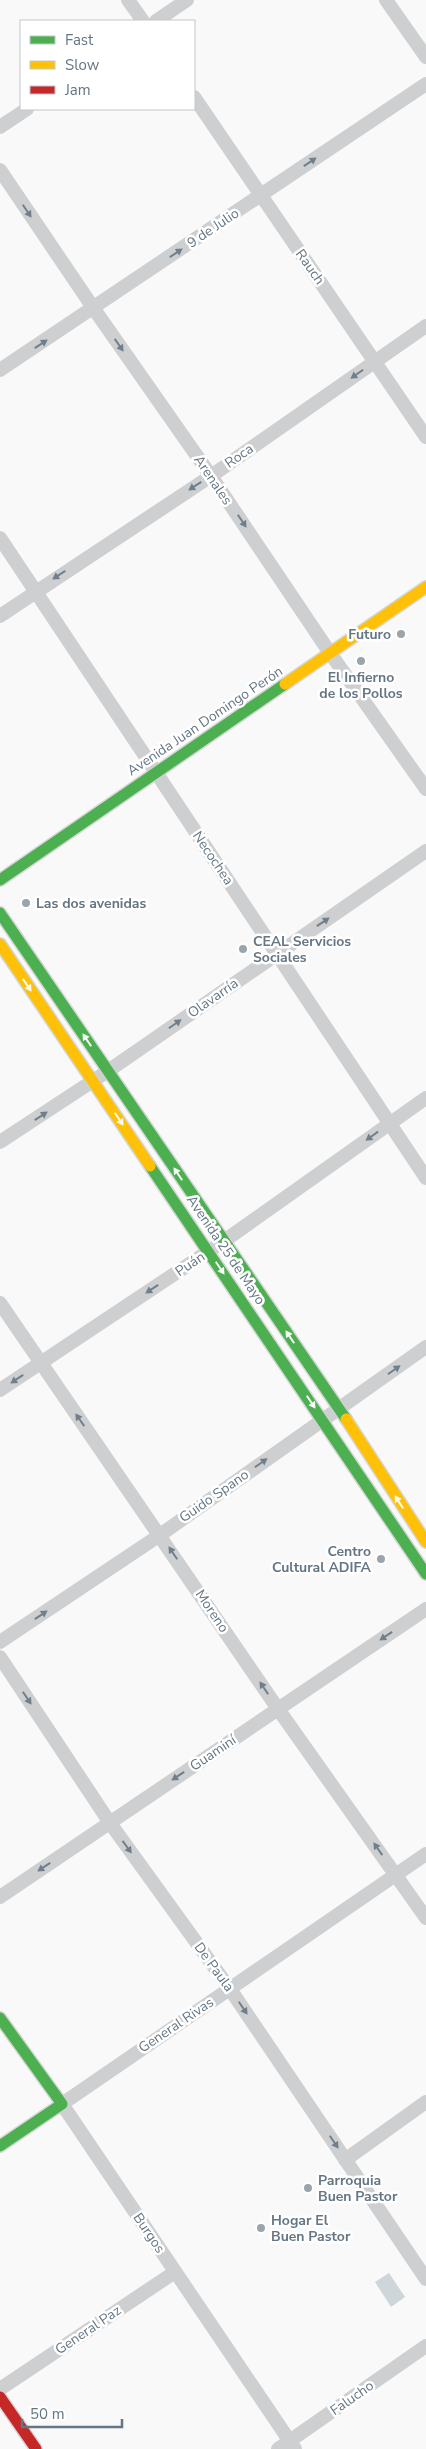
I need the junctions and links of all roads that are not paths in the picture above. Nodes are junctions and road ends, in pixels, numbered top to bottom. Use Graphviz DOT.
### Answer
graph roads {
  1 [pos="128,0"];
  2 [pos="187,0"];
  3 [pos="386,0"];
  4 [pos="141,20"];
  5 [pos="157,20"];
  6 [pos="426,57"];
  7 [pos="426,84"];
  8 [pos="195,98"];
  9 [pos="26,110"];
  10 [pos="0,127"];
  11 [pos="0,170"];
  12 [pos="261,196"];
  13 [pos="94,309"];
  14 [pos="426,326"];
  15 [pos="376,361"];
  16 [pos="0,370"];
  17 [pos="426,437"];
  18 [pos="211,476"];
  19 [pos="0,538"];
  20 [pos="426,587"];
  21 [pos="35,591"];
  22 [pos="0,616"];
  23 [pos="330,653"];
  24 [pos="155,773"];
  25 [pos="426,789"];
  26 [pos="426,851"];
  27 [pos="0,880"];
  28 [pos="0,913"];
  29 [pos="0,944"];
  30 [pos="277,953"];
  31 [pos="108,1071"];
  32 [pos="93,1081"];
  33 [pos="426,1098"];
  34 [pos="389,1123"];
  35 [pos="0,1142"];
  36 [pos="426,1178"];
  37 [pos="224,1241"];
  38 [pos="209,1251"];
  39 [pos="0,1303"];
  40 [pos="426,1347"];
  41 [pos="41,1363"];
  42 [pos="0,1390"];
  43 [pos="339,1409"];
  44 [pos="323,1419"];
  45 [pos="160,1535"];
  46 [pos="426,1542"];
  47 [pos="426,1574"];
  48 [pos="426,1609"];
  49 [pos="0,1642"];
  50 [pos="0,1657"];
  51 [pos="278,1708"];
  52 [pos="110,1823"];
  53 [pos="426,1854"];
  54 [pos="396,1874"];
  55 [pos="0,1897"];
  56 [pos="426,1918"];
  57 [pos="230,1989"];
  58 [pos="0,2018"];
  59 [pos="426,2102"];
  60 [pos="62,2104"];
  61 [pos="0,2146"];
  62 [pos="345,2160"];
  63 [pos="175,2272"];
  64 [pos="426,2279"];
  65 [pos="426,2346"];
  66 [pos="0,2389"];
  67 [pos="0,2397"];
  68 [pos="292,2445"];
  69 [pos="36,2449"];
  70 [pos="278,2449"];
  1 -- 4 [label="street"];
  2 -- 5 [label="street"];
  3 -- 6 [label="street"];
  12 -- 7 [label="street, 9 de Julio, one-way"];
  8 -- 12 [label="street, Rauch"];
  9 -- 10 [label="street"];
  11 -- 13 [label="street, Arenales, one-way"];
  13 -- 12 [label="street, 9 de Julio, one-way"];
  12 -- 15 [label="street, Rauch"];
  16 -- 13 [label="street, 9 de Julio, one-way"];
  13 -- 18 [label="street, Arenales, one-way"];
  14 -- 15 [label="street, Roca"];
  15 -- 17 [label="street, Rauch"];
  15 -- 18 [label="street, Roca, one-way"];
  18 -- 21 [label="street, Roca, one-way"];
  18 -- 23 [label="street, Arenales, one-way"];
  19 -- 21 [label="street, Necochea"];
  20 -- 23 [label="main road, Avenida Juan Domingo Perón"];
  21 -- 22 [label="street, Roca"];
  21 -- 24 [label="street, Necochea"];
  23 -- 24 [label="main road, Avenida Juan Domingo Perón"];
  23 -- 25 [label="street, Arenales"];
  24 -- 27 [label="main road, Avenida Juan Domingo Perón"];
  24 -- 30 [label="street, Necochea"];
  30 -- 26 [label="street, Olavarría, one-way"];
  31 -- 28 [label="main road, Avenida 25 de Mayo, one-way"];
  29 -- 32 [label="main road, Avenida 25 de Mayo, one-way"];
  31 -- 30 [label="street, Olavarría, one-way"];
  30 -- 34 [label="street, Necochea"];
  31 -- 32 [label="street, Olavarría"];
  37 -- 31 [label="main road, Avenida 25 de Mayo, one-way"];
  35 -- 32 [label="street, Olavarría, one-way"];
  32 -- 38 [label="main road, Avenida 25 de Mayo, one-way"];
  33 -- 34 [label="street, Puán"];
  34 -- 36 [label="street, Necochea"];
  34 -- 37 [label="street, Puán, one-way"];
  37 -- 38 [label="street, Puán"];
  43 -- 37 [label="main road, Avenida 25 de Mayo, one-way"];
  38 -- 41 [label="street, Puán, one-way"];
  38 -- 44 [label="main road, Avenida 25 de Mayo, one-way"];
  39 -- 41 [label="street, Moreno"];
  43 -- 40 [label="street, Guido Spano, one-way"];
  41 -- 42 [label="street, Puán, one-way"];
  45 -- 41 [label="street, Moreno, one-way"];
  43 -- 44 [label="street, Guido Spano"];
  46 -- 43 [label="main road, Avenida 25 de Mayo, one-way"];
  45 -- 44 [label="street, Guido Spano, one-way"];
  44 -- 47 [label="main road, Avenida 25 de Mayo"];
  49 -- 45 [label="street, Guido Spano, one-way"];
  51 -- 45 [label="street, Moreno, one-way"];
  48 -- 51 [label="street, Guaminí, one-way"];
  50 -- 52 [label="street, De Paula, one-way"];
  51 -- 52 [label="street, Guaminí, one-way"];
  54 -- 51 [label="street, Moreno, one-way"];
  52 -- 55 [label="street, Guaminí, one-way"];
  52 -- 57 [label="street, De Paula, one-way"];
  53 -- 54 [label="street, General Rivas"];
  54 -- 56 [label="street, Moreno"];
  54 -- 57 [label="street, General Rivas"];
  57 -- 60 [label="street, General Rivas"];
  57 -- 62 [label="street, De Paula, one-way"];
  58 -- 60 [label="main road, Burgos"];
  59 -- 62 [label="street"];
  60 -- 61 [label="main road, General Rivas"];
  60 -- 63 [label="street, Burgos"];
  62 -- 64 [label="street, De Paula"];
  63 -- 66 [label="street, General Paz"];
  63 -- 68 [label="street, Burgos"];
  65 -- 68 [label="street, Falucho"];
  67 -- 69 [label="main road"];
  68 -- 70 [label="street, Falucho"];
}
